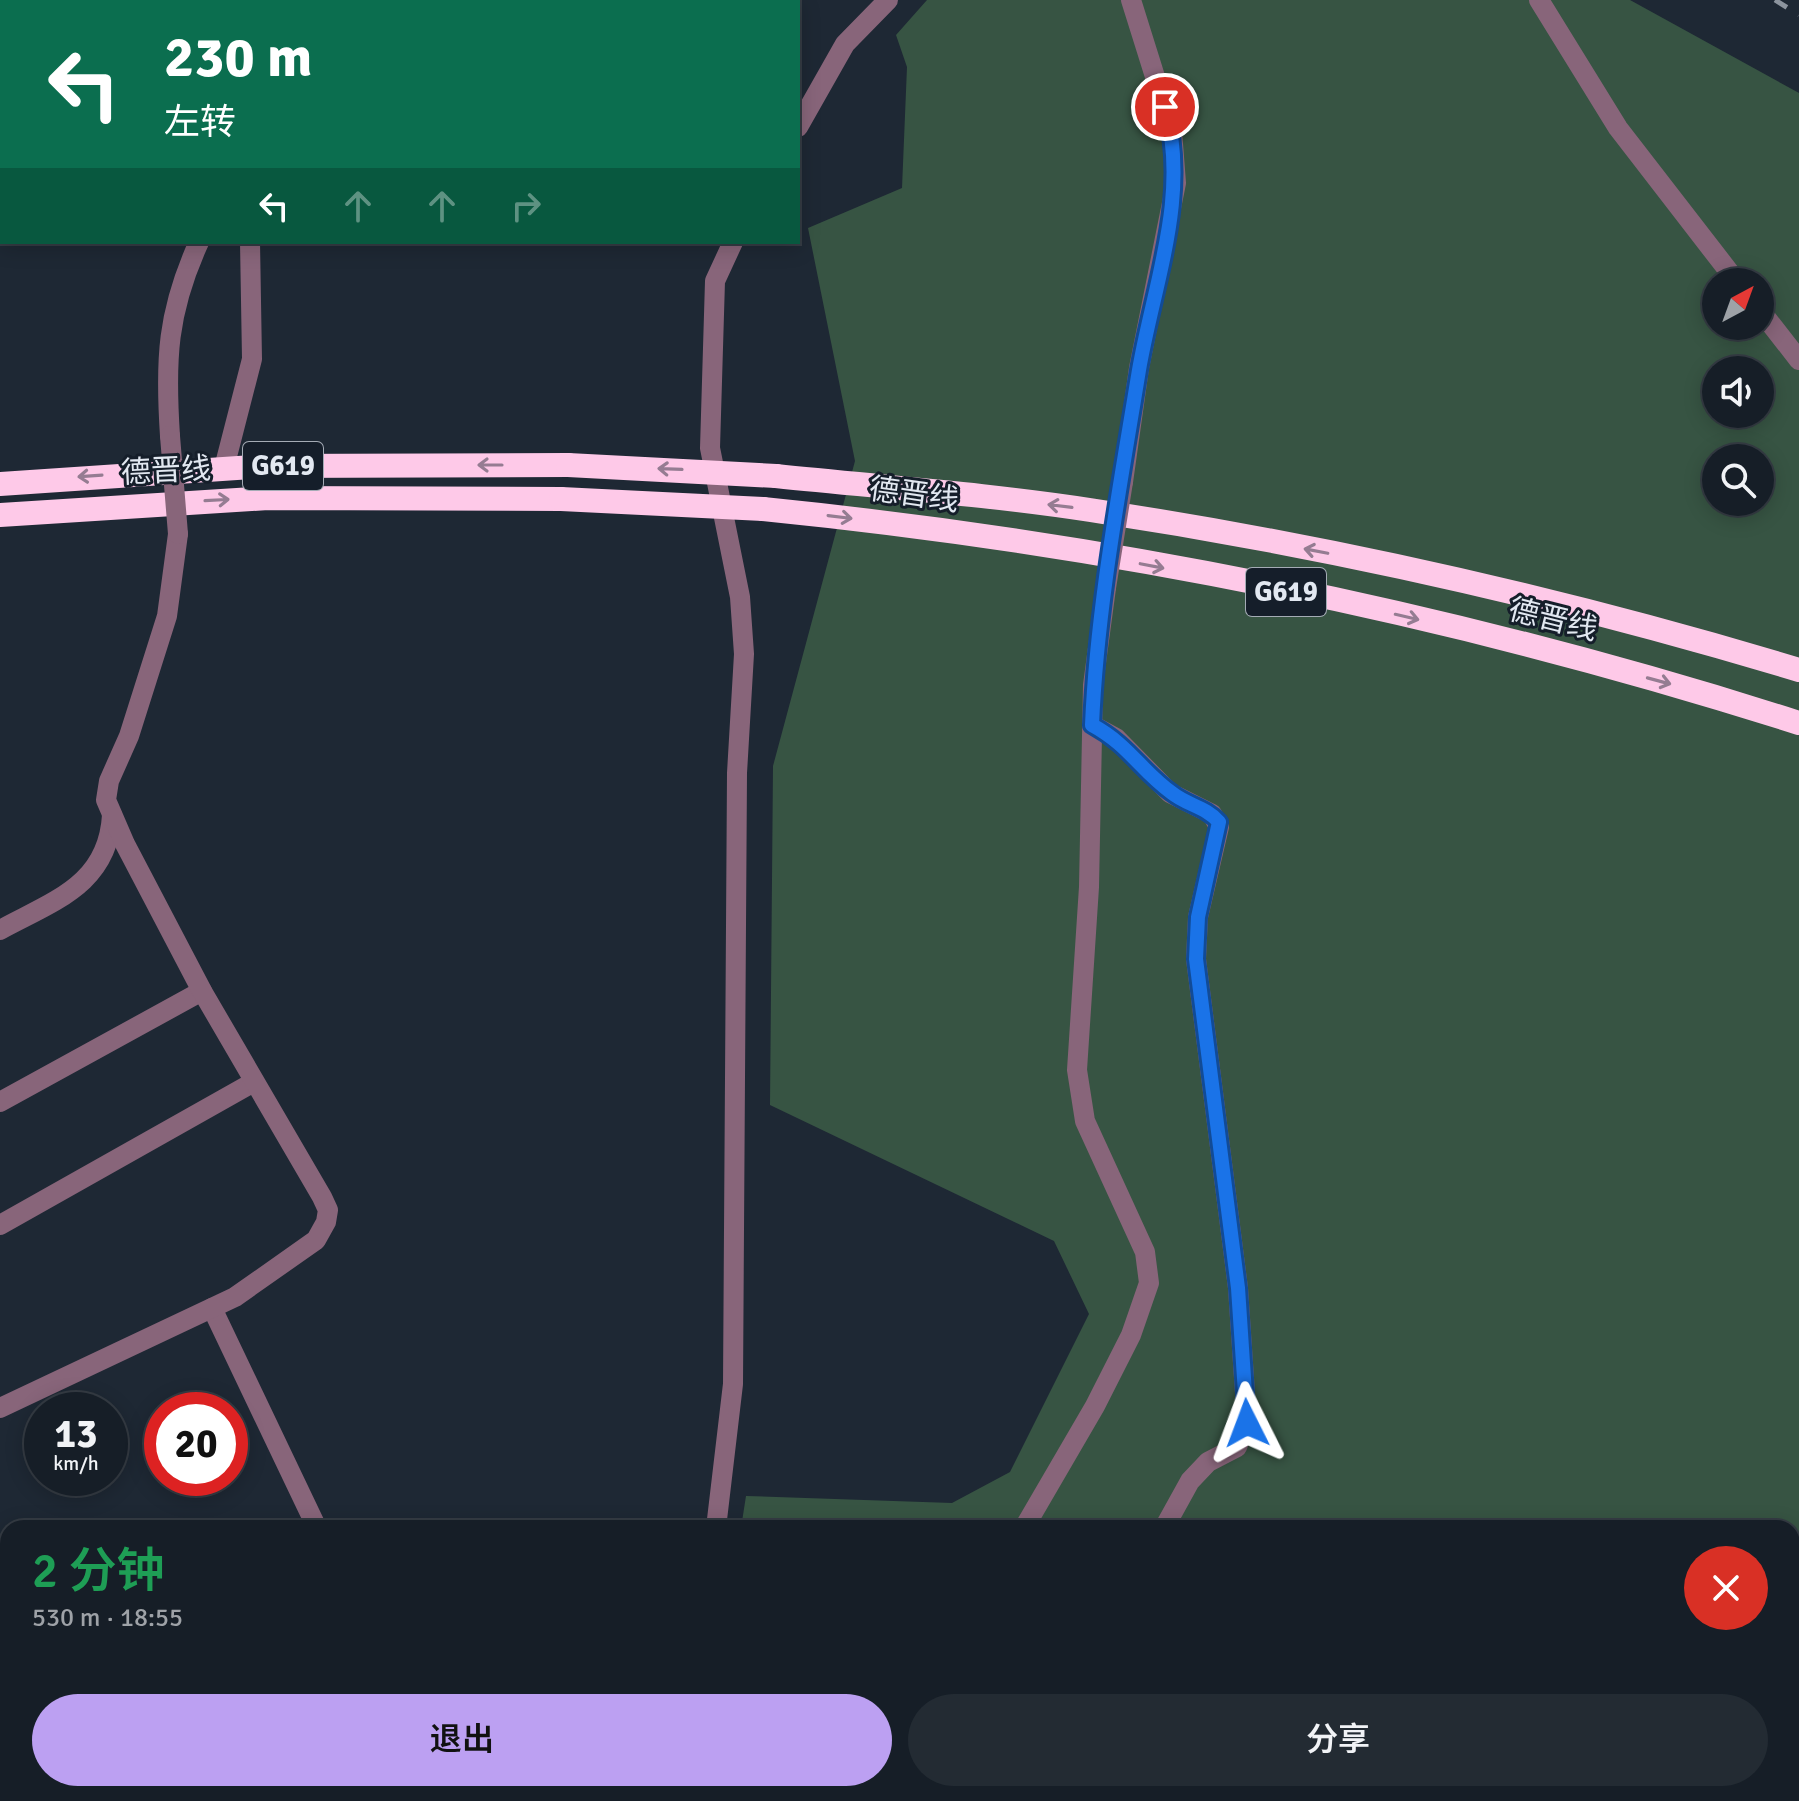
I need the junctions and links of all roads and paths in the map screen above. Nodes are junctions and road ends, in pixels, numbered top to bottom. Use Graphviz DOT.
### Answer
graph roads {
  1 [pos="888,0"];
  2 [pos="1131,0"];
  3 [pos="1539,0"];
  4 [pos="800,123"];
  5 [pos="198,244"];
  6 [pos="250,244"];
  7 [pos="732,244"];
  8 [pos="1726,268"];
  9 [pos="1774,328"];
  10 [pos="1799,360"];
  11 [pos="224,468"];
  12 [pos="0,484"];
  13 [pos="0,515"];
  14 [pos="1799,670"];
  15 [pos="1799,723"];
  16 [pos="1092,725"];
  17 [pos="112,815"];
  18 [pos="0,930"];
  19 [pos="202,991"];
  20 [pos="254,1082"];
  21 [pos="0,1102"];
  22 [pos="0,1225"];
  23 [pos="212,1308"];
  24 [pos="0,1408"];
  25 [pos="313,1520"];
  26 [pos="717,1520"];
  27 [pos="1029,1520"];
  28 [pos="1168,1520"];
  1 -- 4 [label="street"];
  2 -- 16 [label="street, bridge"];
  3 -- 8 [label="street"];
  5 -- 17 [label="street, bridge"];
  6 -- 11 [label="street"];
  7 -- 26 [label="street"];
  9 -- 10 [label="street"];
  11 -- 12 [label="highway, 德晋线 / G619, one-way"];
  14 -- 11 [label="highway, 德晋线 / G619, one-way, bridge"];
  13 -- 15 [label="highway, 德晋线 / G619, one-way, bridge"];
  16 -- 27 [label="street"];
  16 -- 28 [label="street"];
  17 -- 18 [label="street"];
  17 -- 19 [label="street"];
  19 -- 20 [label="street"];
  19 -- 21 [label="street"];
  20 -- 22 [label="street"];
  20 -- 23 [label="street"];
  23 -- 24 [label="street"];
  23 -- 25 [label="street"];
}
